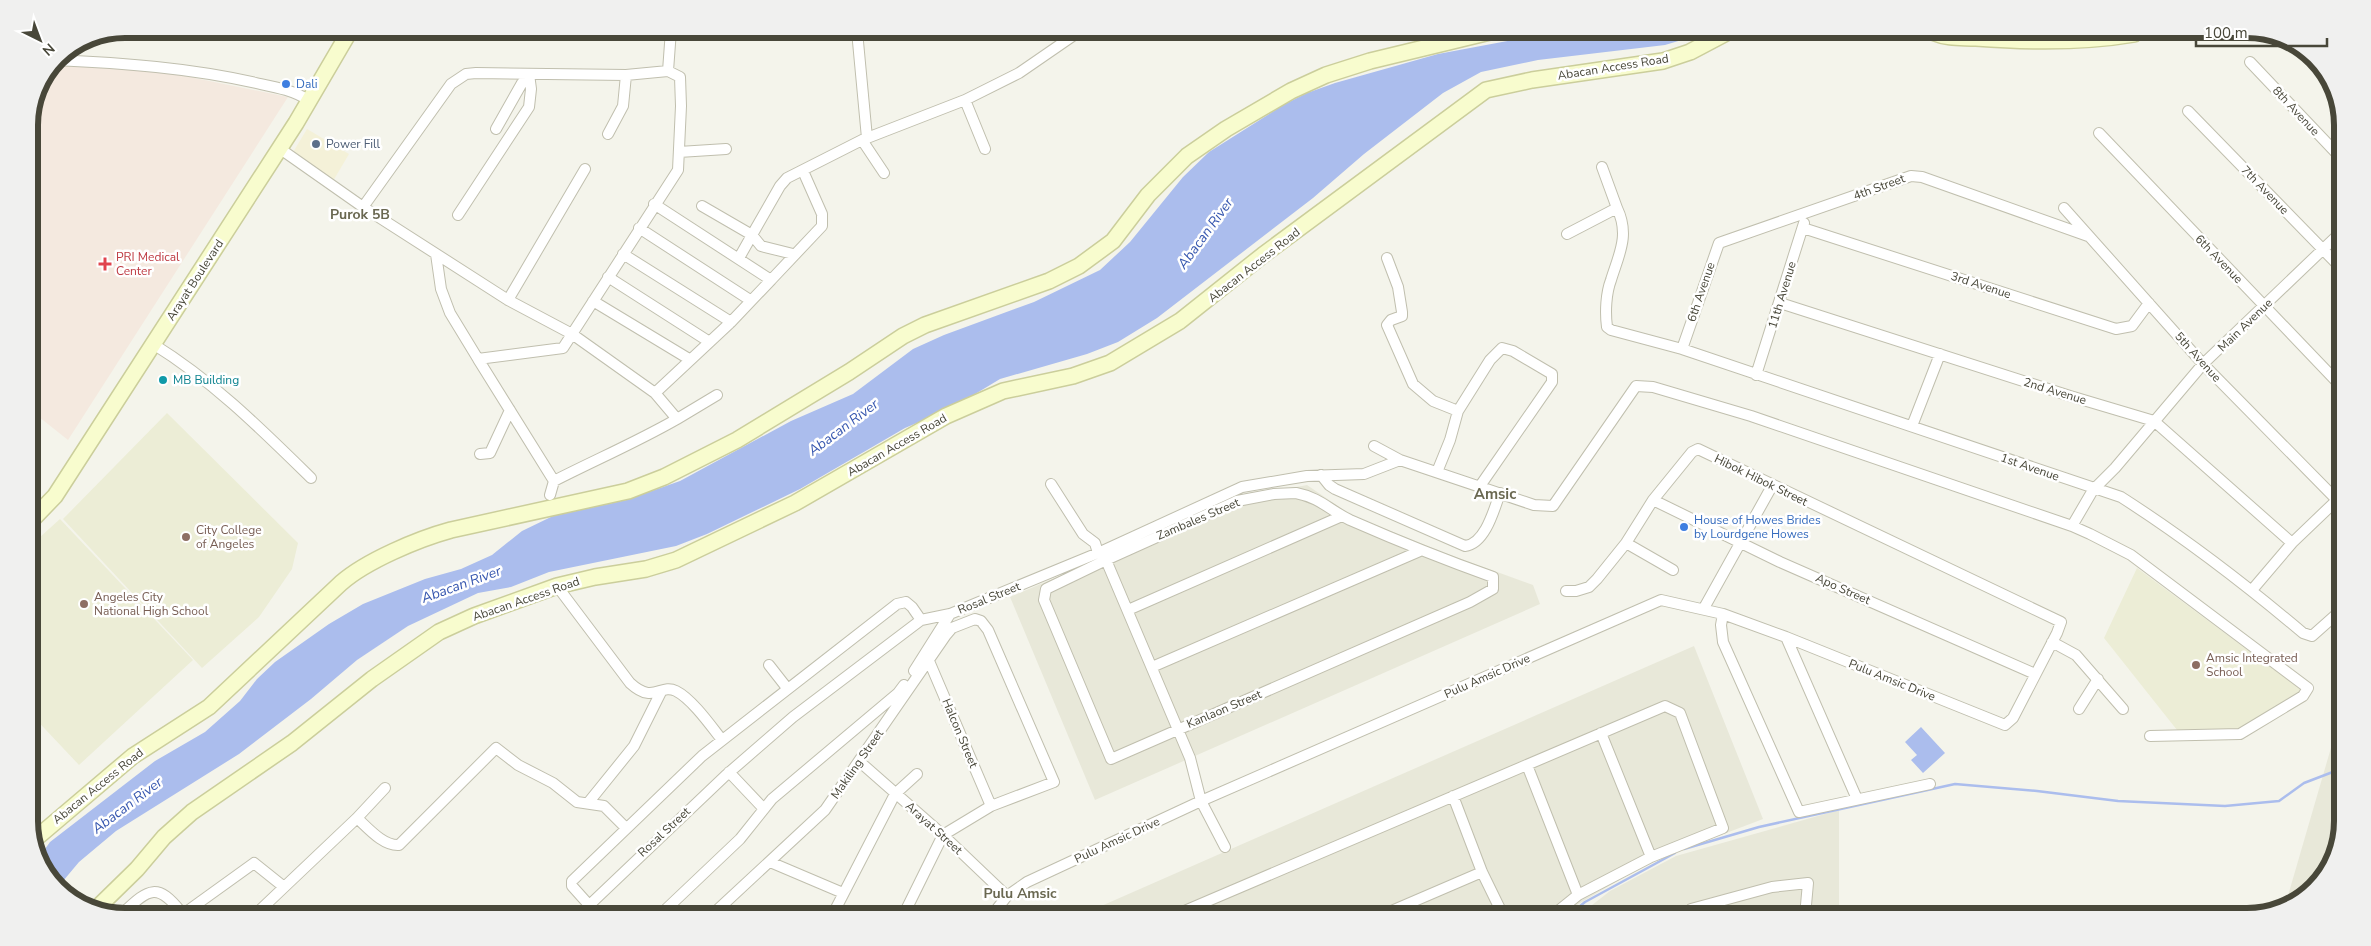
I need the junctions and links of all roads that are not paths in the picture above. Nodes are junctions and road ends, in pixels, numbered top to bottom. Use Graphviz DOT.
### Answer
graph roads {
  1 [pos="346,38"];
  2 [pos="670,38"];
  3 [pos="858,38"];
  4 [pos="1070,38"];
  5 [pos="1465,38"];
  6 [pos="1717,38"];
  7 [pos="1952,38"];
  8 [pos="2109,38"];
  9 [pos="66,61"];
  10 [pos="2250,62"];
  11 [pos="668,71"];
  12 [pos="626,75"];
  13 [pos="529,76"];
  14 [pos="965,100"];
  15 [pos="310,101"];
  16 [pos="2188,111"];
  17 [pos="496,129"];
  18 [pos="2100,132"];
  19 [pos="608,134"];
  20 [pos="864,139"];
  21 [pos="279,148"];
  22 [pos="726,149"];
  23 [pos="985,149"];
  24 [pos="2333,150"];
  25 [pos="679,152"];
  26 [pos="1602,167"];
  27 [pos="585,169"];
  28 [pos="803,171"];
  29 [pos="884,173"];
  30 [pos="654,204"];
  31 [pos="702,206"];
  32 [pos="363,207"];
  33 [pos="1617,208"];
  34 [pos="2064,208"];
  35 [pos="1806,214"];
  36 [pos="458,215"];
  37 [pos="639,228"];
  38 [pos="1803,228"];
  39 [pos="1568,234"];
  40 [pos="752,235"];
  41 [pos="2088,236"];
  42 [pos="2333,239"];
  43 [pos="1726,241"];
  44 [pos="2323,249"];
  45 [pos="436,254"];
  46 [pos="623,254"];
  47 [pos="794,254"];
  48 [pos="740,258"];
  49 [pos="1387,258"];
  50 [pos="2333,260"];
  51 [pos="608,277"];
  52 [pos="771,280"];
  53 [pos="508,300"];
  54 [pos="750,300"];
  55 [pos="593,301"];
  56 [pos="1780,303"];
  57 [pos="2149,303"];
  58 [pos="2264,306"];
  59 [pos="731,322"];
  60 [pos="572,334"];
  61 [pos="708,341"];
  62 [pos="153,344"];
  63 [pos="1682,349"];
  64 [pos="1940,354"];
  65 [pos="478,359"];
  66 [pos="689,359"];
  67 [pos="2203,364"];
  68 [pos="1756,375"];
  69 [pos="2333,378"];
  70 [pos="654,393"];
  71 [pos="717,395"];
  72 [pos="510,410"];
  73 [pos="1458,411"];
  74 [pos="678,418"];
  75 [pos="2154,420"];
  76 [pos="1912,426"];
  77 [pos="1374,446"];
  78 [pos="480,454"];
  79 [pos="1400,460"];
  80 [pos="1437,472"];
  81 [pos="1321,475"];
  82 [pos="311,478"];
  83 [pos="554,481"];
  84 [pos="1051,484"];
  85 [pos="1480,486"];
  86 [pos="1772,486"];
  87 [pos="2093,490"];
  88 [pos="1500,492"];
  89 [pos="550,495"];
  90 [pos="2334,495"];
  91 [pos="1653,500"];
  92 [pos="2334,503"];
  93 [pos="38,514"];
  94 [pos="1342,516"];
  95 [pos="2072,526"];
  96 [pos="1740,542"];
  97 [pos="1626,543"];
  98 [pos="2292,543"];
  99 [pos="1420,551"];
  100 [pos="1102,557"];
  101 [pos="1673,570"];
  102 [pos="1493,577"];
  103 [pos="557,586"];
  104 [pos="1046,590"];
  105 [pos="2252,590"];
  106 [pos="1566,591"];
  107 [pos="1704,608"];
  108 [pos="1128,610"];
  109 [pos="950,614"];
  110 [pos="1723,614"];
  111 [pos="2334,617"];
  112 [pos="921,620"];
  113 [pos="1786,637"];
  114 [pos="2052,642"];
  115 [pos="929,661"];
  116 [pos="769,665"];
  117 [pos="1152,667"];
  118 [pos="2035,674"];
  119 [pos="2098,679"];
  120 [pos="787,688"];
  121 [pos="661,692"];
  122 [pos="2079,709"];
  123 [pos="2123,709"];
  124 [pos="1177,730"];
  125 [pos="1601,733"];
  126 [pos="2150,736"];
  127 [pos="722,740"];
  128 [pos="860,762"];
  129 [pos="1527,765"];
  130 [pos="729,772"];
  131 [pos="917,774"];
  132 [pos="1930,784"];
  133 [pos="385,788"];
  134 [pos="895,794"];
  135 [pos="1454,796"];
  136 [pos="1858,799"];
  137 [pos="1201,801"];
  138 [pos="588,803"];
  139 [pos="991,806"];
  140 [pos="764,809"];
  141 [pos="357,818"];
  142 [pos="626,828"];
  143 [pos="943,835"];
  144 [pos="39,836"];
  145 [pos="1224,847"];
  146 [pos="1651,857"];
  147 [pos="770,862"];
  148 [pos="1482,872"];
  149 [pos="284,887"];
  150 [pos="843,893"];
  151 [pos="1578,895"];
  152 [pos="1007,896"];
  153 [pos="100,905"];
  154 [pos="589,905"];
  155 [pos="128,908"];
  156 [pos="179,908"];
  157 [pos="191,908"];
  158 [pos="262,908"];
  159 [pos="586,908"];
  160 [pos="667,908"];
  161 [pos="720,908"];
  162 [pos="836,908"];
  163 [pos="907,908"];
  164 [pos="998,908"];
  165 [pos="1191,908"];
  166 [pos="1398,908"];
  167 [pos="1499,908"];
  168 [pos="1562,908"];
  169 [pos="1691,908"];
  170 [pos="1806,908"];
  1 -- 15 [label="street, Arayat Boulevard"];
  2 -- 11 [label="street"];
  3 -- 20 [label="street"];
  4 -- 14 [label="street"];
  5 -- 144 [label="street, Abacan Access Road"];
  6 -- 103 [label="street, Abacan Access Road"];
  7 -- 8 [label="street"];
  9 -- 15 [label="street"];
  10 -- 24 [label="street, 8th Avenue"];
  11 -- 12 [label="street"];
  11 -- 25 [label="street"];
  12 -- 13 [label="street"];
  12 -- 19 [label="street"];
  13 -- 17 [label="street"];
  13 -- 32 [label="street"];
  13 -- 36 [label="street"];
  14 -- 20 [label="street"];
  14 -- 23 [label="street"];
  15 -- 21 [label="street, Arayat Boulevard"];
  16 -- 44 [label="street, 7th Avenue"];
  18 -- 58 [label="street, 6th Avenue"];
  20 -- 28 [label="street"];
  20 -- 29 [label="street"];
  21 -- 32 [label="street"];
  21 -- 62 [label="street, Arayat Boulevard"];
  22 -- 25 [label="street"];
  25 -- 30 [label="street"];
  26 -- 33 [label="street"];
  27 -- 53 [label="street"];
  28 -- 40 [label="street"];
  28 -- 47 [label="street"];
  30 -- 37 [label="street"];
  30 -- 48 [label="street"];
  31 -- 40 [label="street"];
  32 -- 45 [label="street"];
  33 -- 39 [label="street"];
  33 -- 63 [label="street, 1st Avenue"];
  34 -- 41 [label="street, 5th Avenue"];
  35 -- 38 [label="street, 11th Avenue"];
  35 -- 41 [label="street, 4th Street"];
  35 -- 43 [label="street, 4th Street"];
  37 -- 46 [label="street"];
  37 -- 54 [label="street"];
  38 -- 56 [label="street, 11th Avenue"];
  38 -- 57 [label="street, 3rd Avenue"];
  40 -- 47 [label="street"];
  40 -- 48 [label="street"];
  41 -- 57 [label="street, 5th Avenue"];
  42 -- 44 [label="street, Main Avenue"];
  43 -- 63 [label="street, 6th Avenue"];
  44 -- 50 [label="street, 7th Avenue"];
  44 -- 58 [label="street, Main Avenue"];
  45 -- 53 [label="street"];
  45 -- 65 [label="street"];
  46 -- 51 [label="street"];
  46 -- 59 [label="street"];
  47 -- 52 [label="street"];
  48 -- 52 [label="street"];
  49 -- 73 [label="street"];
  51 -- 55 [label="street"];
  51 -- 61 [label="street"];
  52 -- 54 [label="street"];
  53 -- 60 [label="street"];
  54 -- 59 [label="street"];
  55 -- 60 [label="street"];
  55 -- 66 [label="street"];
  56 -- 64 [label="street, 2nd Avenue"];
  56 -- 68 [label="street, 11th Avenue"];
  57 -- 67 [label="street, 5th Avenue"];
  58 -- 67 [label="street, Main Avenue"];
  58 -- 69 [label="street, 6th Avenue"];
  59 -- 61 [label="street"];
  60 -- 65 [label="street"];
  60 -- 70 [label="street"];
  61 -- 66 [label="street"];
  62 -- 82 [label="street"];
  62 -- 93 [label="street, Arayat Boulevard"];
  63 -- 68 [label="street, 1st Avenue"];
  64 -- 75 [label="street, 2nd Avenue"];
  64 -- 76 [label="street"];
  65 -- 72 [label="street"];
  66 -- 70 [label="street"];
  67 -- 75 [label="street, Main Avenue"];
  67 -- 90 [label="street, 5th Avenue"];
  68 -- 76 [label="street, 1st Avenue"];
  70 -- 74 [label="street"];
  71 -- 74 [label="street"];
  72 -- 78 [label="street"];
  72 -- 83 [label="street"];
  73 -- 80 [label="street"];
  73 -- 85 [label="street"];
  74 -- 83 [label="street"];
  75 -- 87 [label="street, Main Avenue"];
  75 -- 98 [label="street, 2nd Avenue"];
  76 -- 87 [label="street, 1st Avenue"];
  77 -- 79 [label="street"];
  79 -- 80 [label="street"];
  79 -- 81 [label="street, Rosal Street"];
  80 -- 85 [label="street"];
  81 -- 88 [label="street"];
  81 -- 100 [label="street, Rosal Street"];
  83 -- 89 [label="street"];
  84 -- 100 [label="street"];
  85 -- 88 [label="street"];
  86 -- 91 [label="street, Hibok Hibok Street"];
  86 -- 96 [label="street"];
  86 -- 114 [label="street, Hibok Hibok Street"];
  87 -- 95 [label="street, Main Avenue"];
  87 -- 105 [label="street, 1st Avenue"];
  88 -- 95 [label="street"];
  91 -- 96 [label="street, Apo Street"];
  91 -- 97 [label="street, Hibok Hibok Street"];
  92 -- 98 [label="street"];
  94 -- 99 [label="street, Zambales Street"];
  94 -- 100 [label="street, Zambales Street"];
  94 -- 108 [label="street"];
  95 -- 126 [label="street"];
  96 -- 107 [label="street"];
  96 -- 118 [label="street, Apo Street"];
  97 -- 101 [label="street"];
  97 -- 106 [label="street, Hibok Hibok Street"];
  98 -- 105 [label="street"];
  99 -- 102 [label="street, Zambales Street"];
  99 -- 117 [label="street"];
  100 -- 104 [label="street, Zambales Street"];
  100 -- 108 [label="street"];
  100 -- 109 [label="street, Rosal Street"];
  102 -- 124 [label="street, Kanlaon Street"];
  103 -- 121 [label="street"];
  103 -- 153 [label="street, Abacan Access Road"];
  104 -- 124 [label="street, Kanlaon Street"];
  105 -- 111 [label="street, 1st Avenue"];
  107 -- 110 [label="street, Pulu Amsic Drive"];
  107 -- 137 [label="street, Pulu Amsic Drive"];
  108 -- 117 [label="street"];
  109 -- 112 [label="street, Rosal Street"];
  109 -- 140 [label="street"];
  110 -- 113 [label="street, Pulu Amsic Drive"];
  110 -- 136 [label="street"];
  112 -- 120 [label="street"];
  112 -- 130 [label="street, Rosal Street"];
  113 -- 118 [label="street, Pulu Amsic Drive"];
  113 -- 136 [label="street"];
  114 -- 118 [label="street"];
  114 -- 119 [label="street"];
  115 -- 128 [label="street, Makiling Street"];
  115 -- 139 [label="street, Halcon Street"];
  115 -- 139 [label="street, Makiling Street"];
  116 -- 120 [label="street"];
  117 -- 124 [label="street"];
  119 -- 122 [label="street"];
  119 -- 123 [label="street"];
  120 -- 127 [label="street"];
  121 -- 127 [label="street"];
  121 -- 138 [label="street"];
  124 -- 137 [label="street"];
  125 -- 129 [label="street"];
  125 -- 146 [label="street"];
  125 -- 146 [label="street"];
  127 -- 142 [label="street"];
  128 -- 134 [label="street, Arayat Street"];
  128 -- 147 [label="street, Makiling Street"];
  129 -- 135 [label="street"];
  129 -- 151 [label="street"];
  130 -- 140 [label="street"];
  130 -- 154 [label="street, Rosal Street"];
  131 -- 134 [label="street"];
  132 -- 136 [label="street"];
  133 -- 141 [label="street"];
  134 -- 143 [label="street, Arayat Street"];
  134 -- 150 [label="street"];
  135 -- 148 [label="street"];
  135 -- 165 [label="street"];
  137 -- 145 [label="street"];
  137 -- 152 [label="street, Pulu Amsic Drive"];
  138 -- 141 [label="street"];
  138 -- 142 [label="street"];
  139 -- 143 [label="street"];
  140 -- 160 [label="street"];
  141 -- 149 [label="street"];
  142 -- 154 [label="street"];
  143 -- 152 [label="street, Arayat Street"];
  143 -- 163 [label="street"];
  146 -- 151 [label="street"];
  147 -- 150 [label="street"];
  147 -- 161 [label="street, Makiling Street"];
  148 -- 166 [label="street"];
  148 -- 167 [label="street"];
  149 -- 157 [label="street"];
  149 -- 158 [label="street"];
  150 -- 162 [label="street"];
  151 -- 168 [label="street"];
  152 -- 164 [label="street, Pulu Amsic Drive"];
  154 -- 159 [label="street, Rosal Street"];
  155 -- 156 [label="street"];
  169 -- 170 [label="street"];
}
